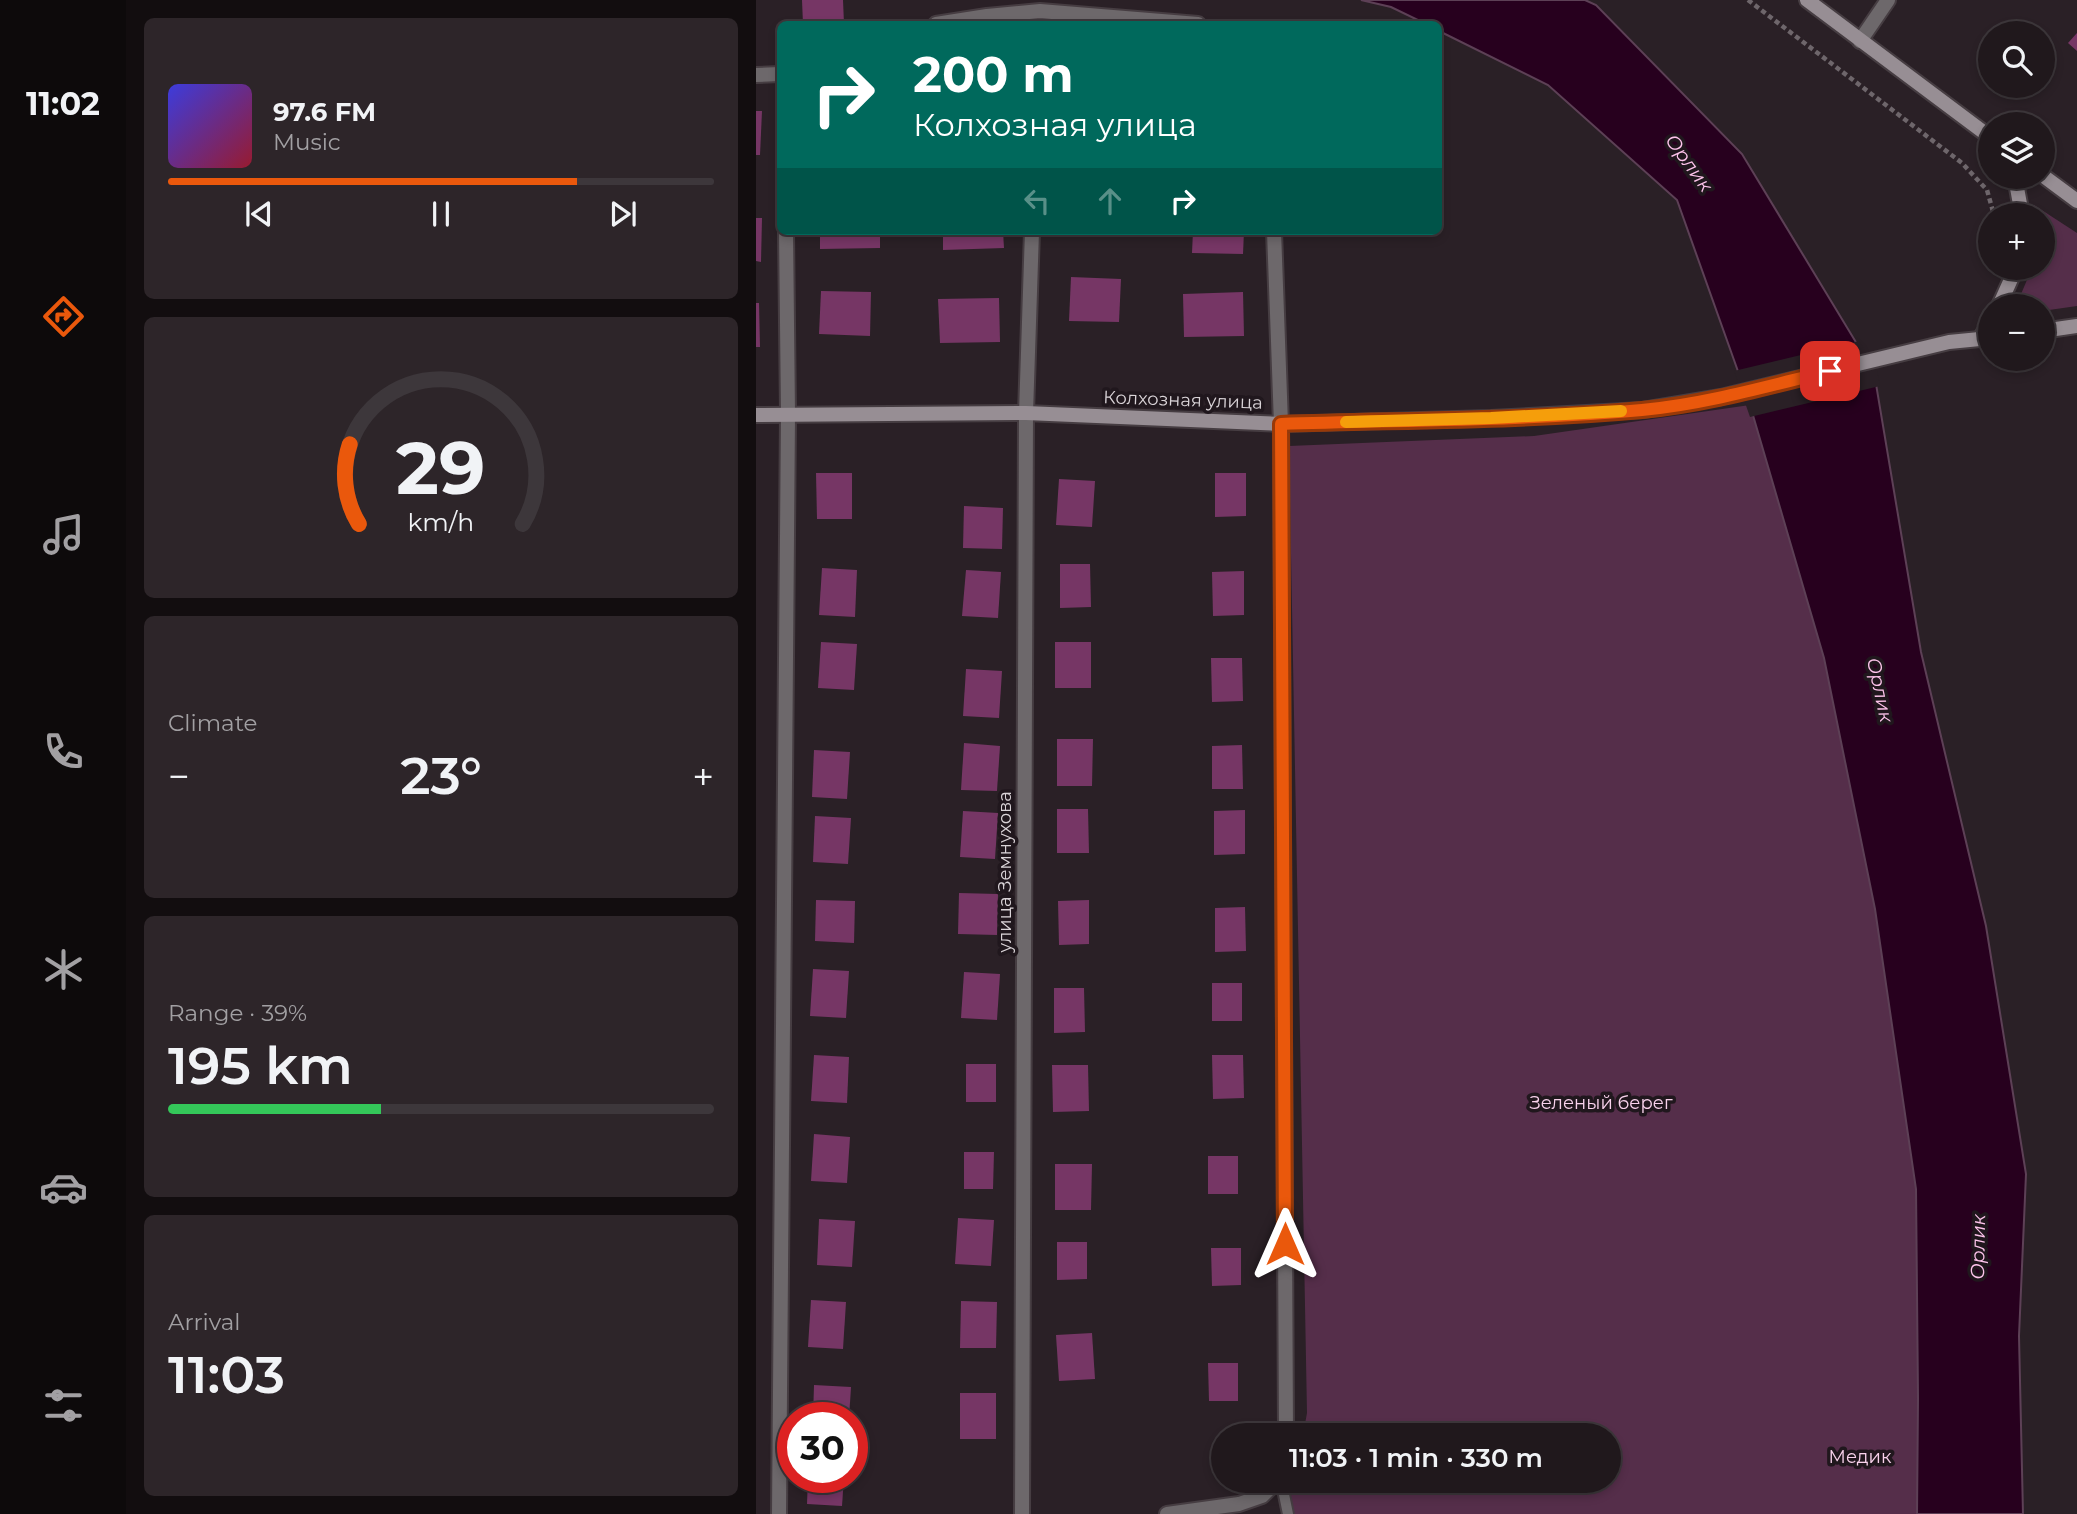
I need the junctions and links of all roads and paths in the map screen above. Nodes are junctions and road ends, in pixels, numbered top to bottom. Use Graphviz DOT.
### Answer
graph roads {
  1 [pos="1748,0"];
  2 [pos="1807,0"];
  3 [pos="1888,0"];
  4 [pos="1040,18"];
  5 [pos="955,21"];
  6 [pos="1119,21"];
  7 [pos="1860,41"];
  8 [pos="777,74"];
  9 [pos="756,75"];
  10 [pos="1978,128"];
  11 [pos="2055,185"];
  12 [pos="2077,201"];
  13 [pos="1991,203"];
  14 [pos="786,235"];
  15 [pos="1032,235"];
  16 [pos="1274,235"];
  17 [pos="2077,326"];
  18 [pos="2055,329"];
  19 [pos="1978,339"];
  20 [pos="1027,413"];
  21 [pos="756,415"];
  22 [pos="788,415"];
  23 [pos="1281,424"];
  24 [pos="1286,1423"];
  25 [pos="1265,1493"];
  26 [pos="1283,1493"];
  27 [pos="779,1514"];
  28 [pos="1022,1514"];
  29 [pos="1167,1514"];
  30 [pos="1288,1514"];
  1 -- 13 [label="path"];
  2 -- 7 [label="main road"];
  3 -- 7 [label="street"];
  4 -- 5 [label="street"];
  4 -- 6 [label="street"];
  7 -- 10 [label="main road"];
  8 -- 9 [label="street"];
  11 -- 12 [label="main road"];
  14 -- 22 [label="street"];
  15 -- 20 [label="street, улица Земнухова"];
  16 -- 23 [label="street"];
  17 -- 18 [label="main road"];
  19 -- 23 [label="main road, Колхозная улица"];
  20 -- 22 [label="main road, Колхозная улица"];
  20 -- 23 [label="main road, Колхозная улица"];
  20 -- 28 [label="street, улица Земнухова"];
  21 -- 22 [label="main road, Колхозная улица"];
  22 -- 27 [label="street"];
  23 -- 24 [label="street"];
  25 -- 29 [label="street"];
  26 -- 30 [label="lane"];
}
